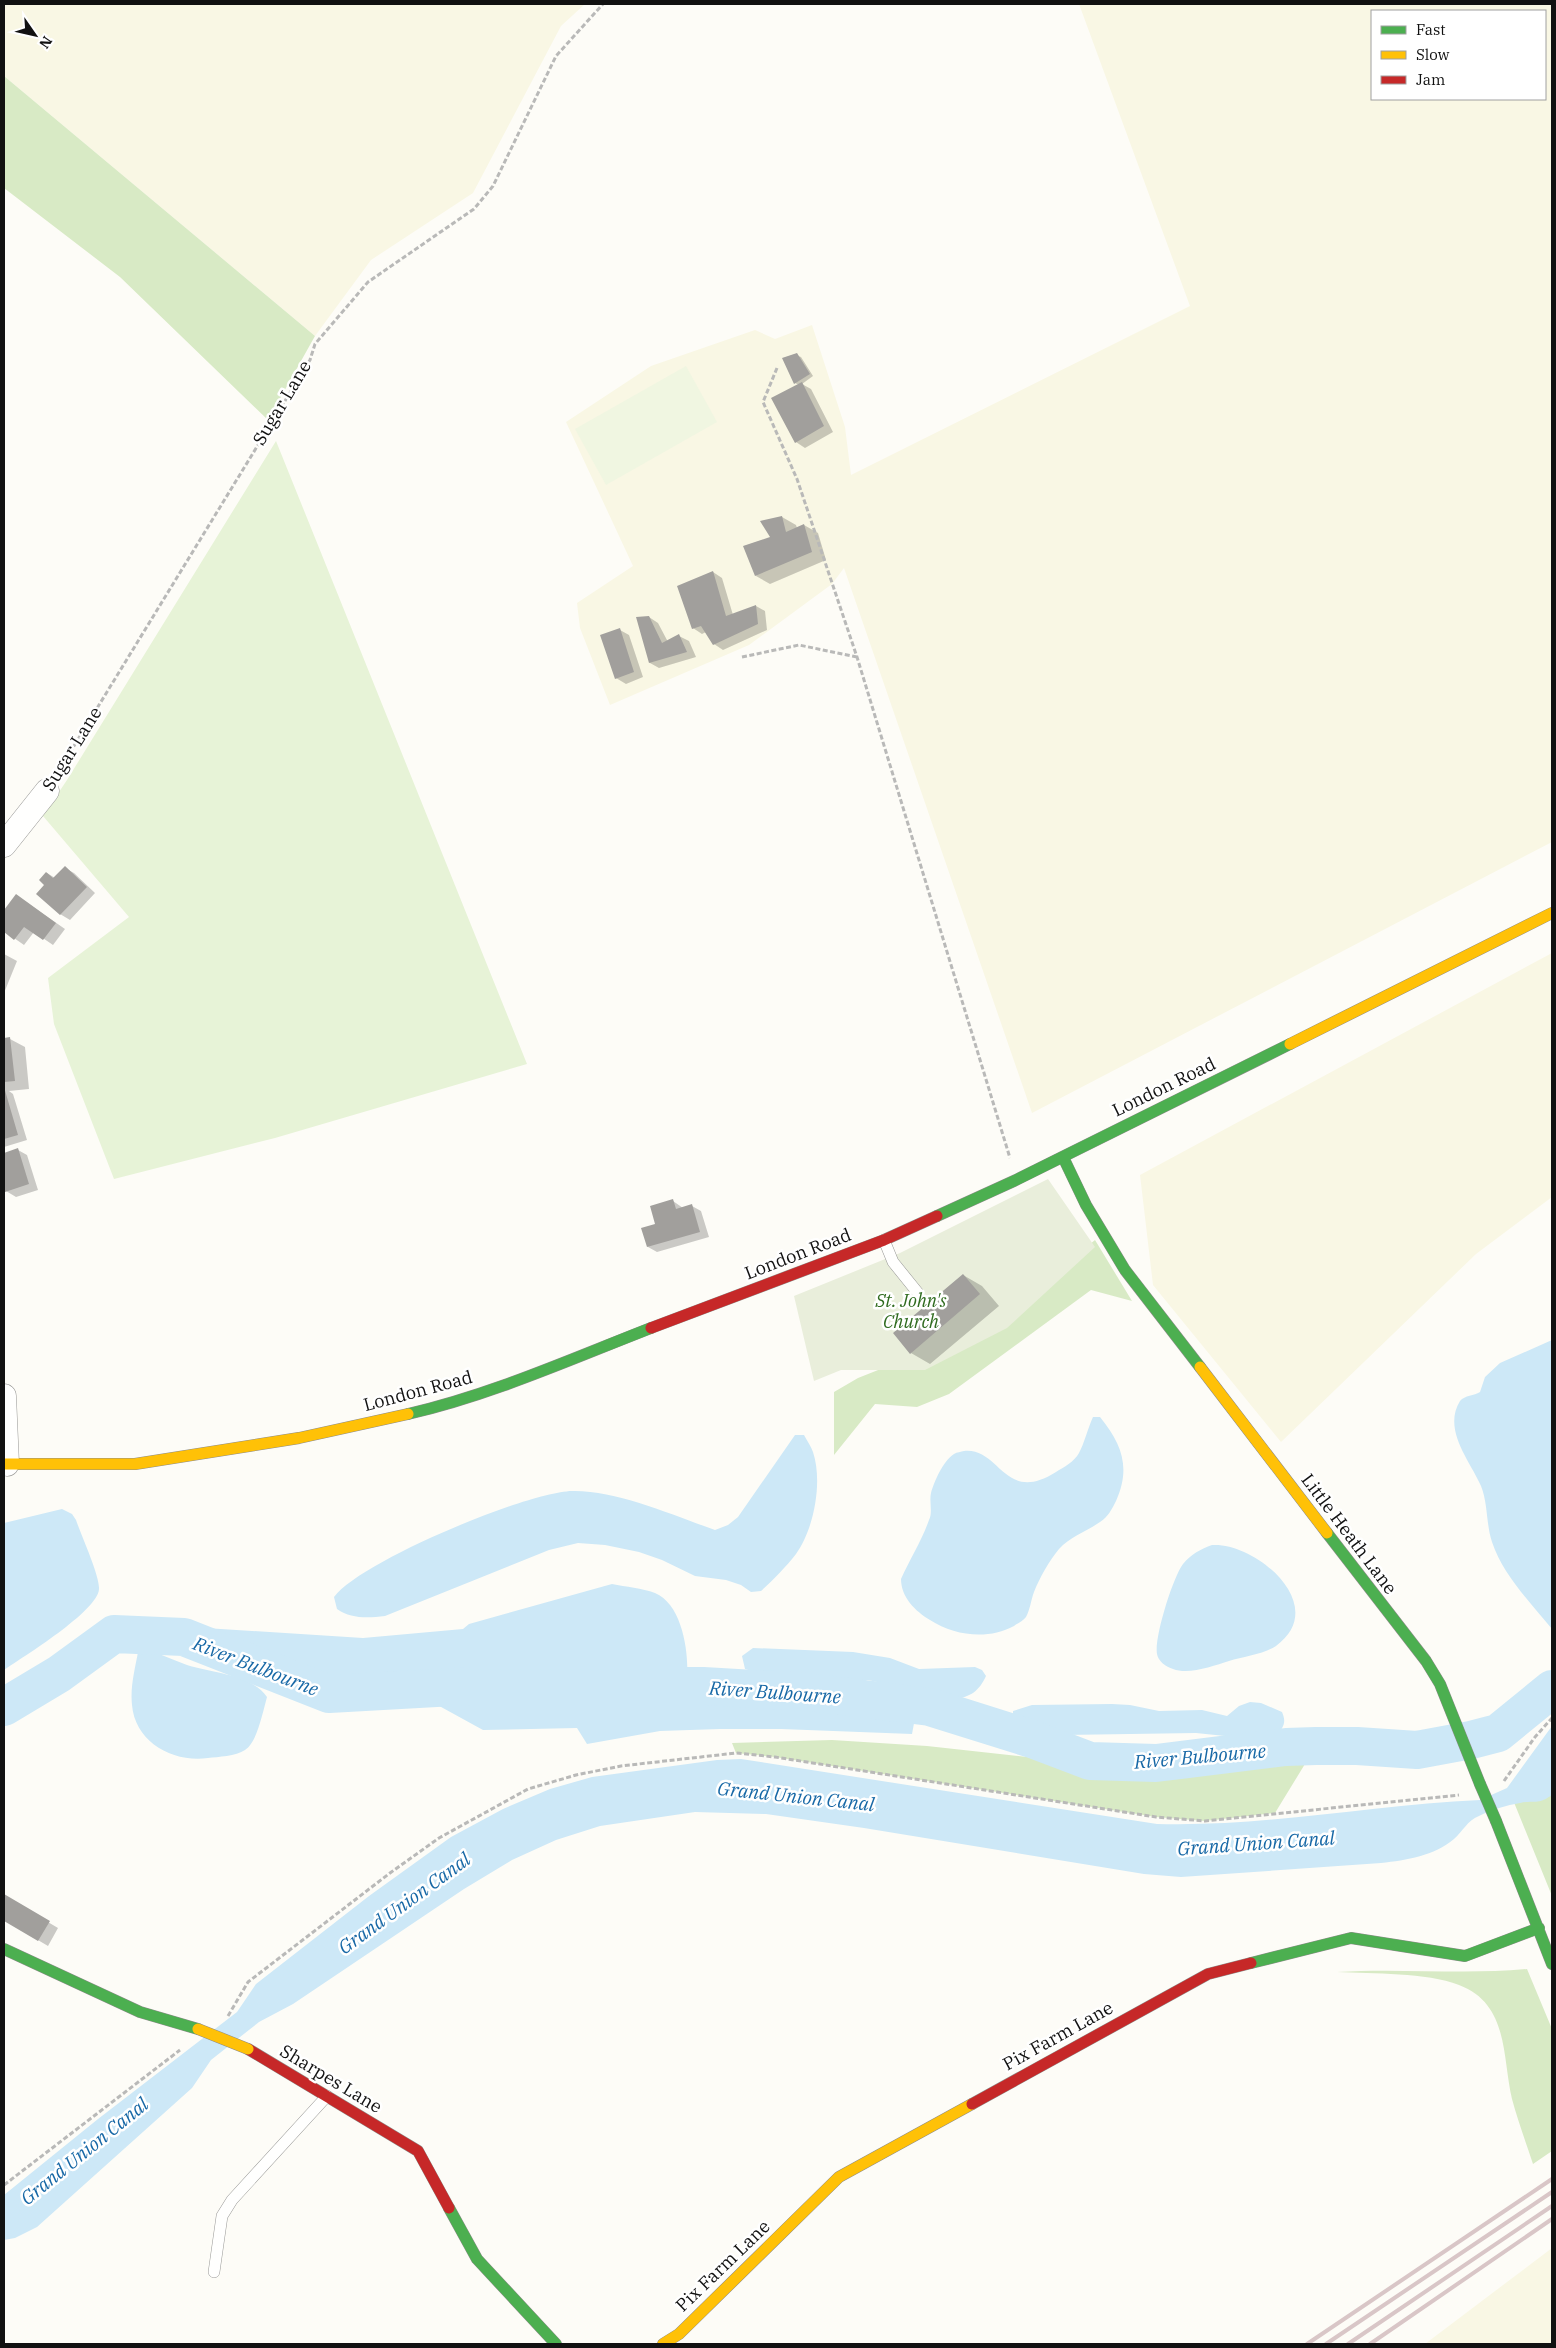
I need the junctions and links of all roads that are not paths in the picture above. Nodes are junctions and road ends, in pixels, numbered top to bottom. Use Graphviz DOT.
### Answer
graph roads {
  1 [pos="47,791"];
  2 [pos="4,845"];
  3 [pos="1552,913"];
  4 [pos="1063,1157"];
  5 [pos="884,1240"];
  6 [pos="918,1293"];
  7 [pos="4,1396"];
  8 [pos="5,1464"];
  9 [pos="1539,1928"];
  10 [pos="4,1949"];
  11 [pos="1552,1964"];
  12 [pos="327,2096"];
  13 [pos="214,2272"];
  14 [pos="556,2344"];
  15 [pos="663,2344"];
  1 -- 2 [label="street, Sugar Lane"];
  3 -- 4 [label="street, London Road"];
  4 -- 5 [label="street, London Road"];
  4 -- 9 [label="street, Little Heath Lane, bridge"];
  5 -- 6 [label="lane"];
  5 -- 8 [label="street, London Road"];
  7 -- 8 [label="street"];
  9 -- 11 [label="street, Little Heath Lane"];
  9 -- 15 [label="street, Pix Farm Lane"];
  10 -- 12 [label="street, Sharpes Lane, bridge"];
  12 -- 13 [label="lane"];
  12 -- 14 [label="street, Sharpes Lane"];
}
